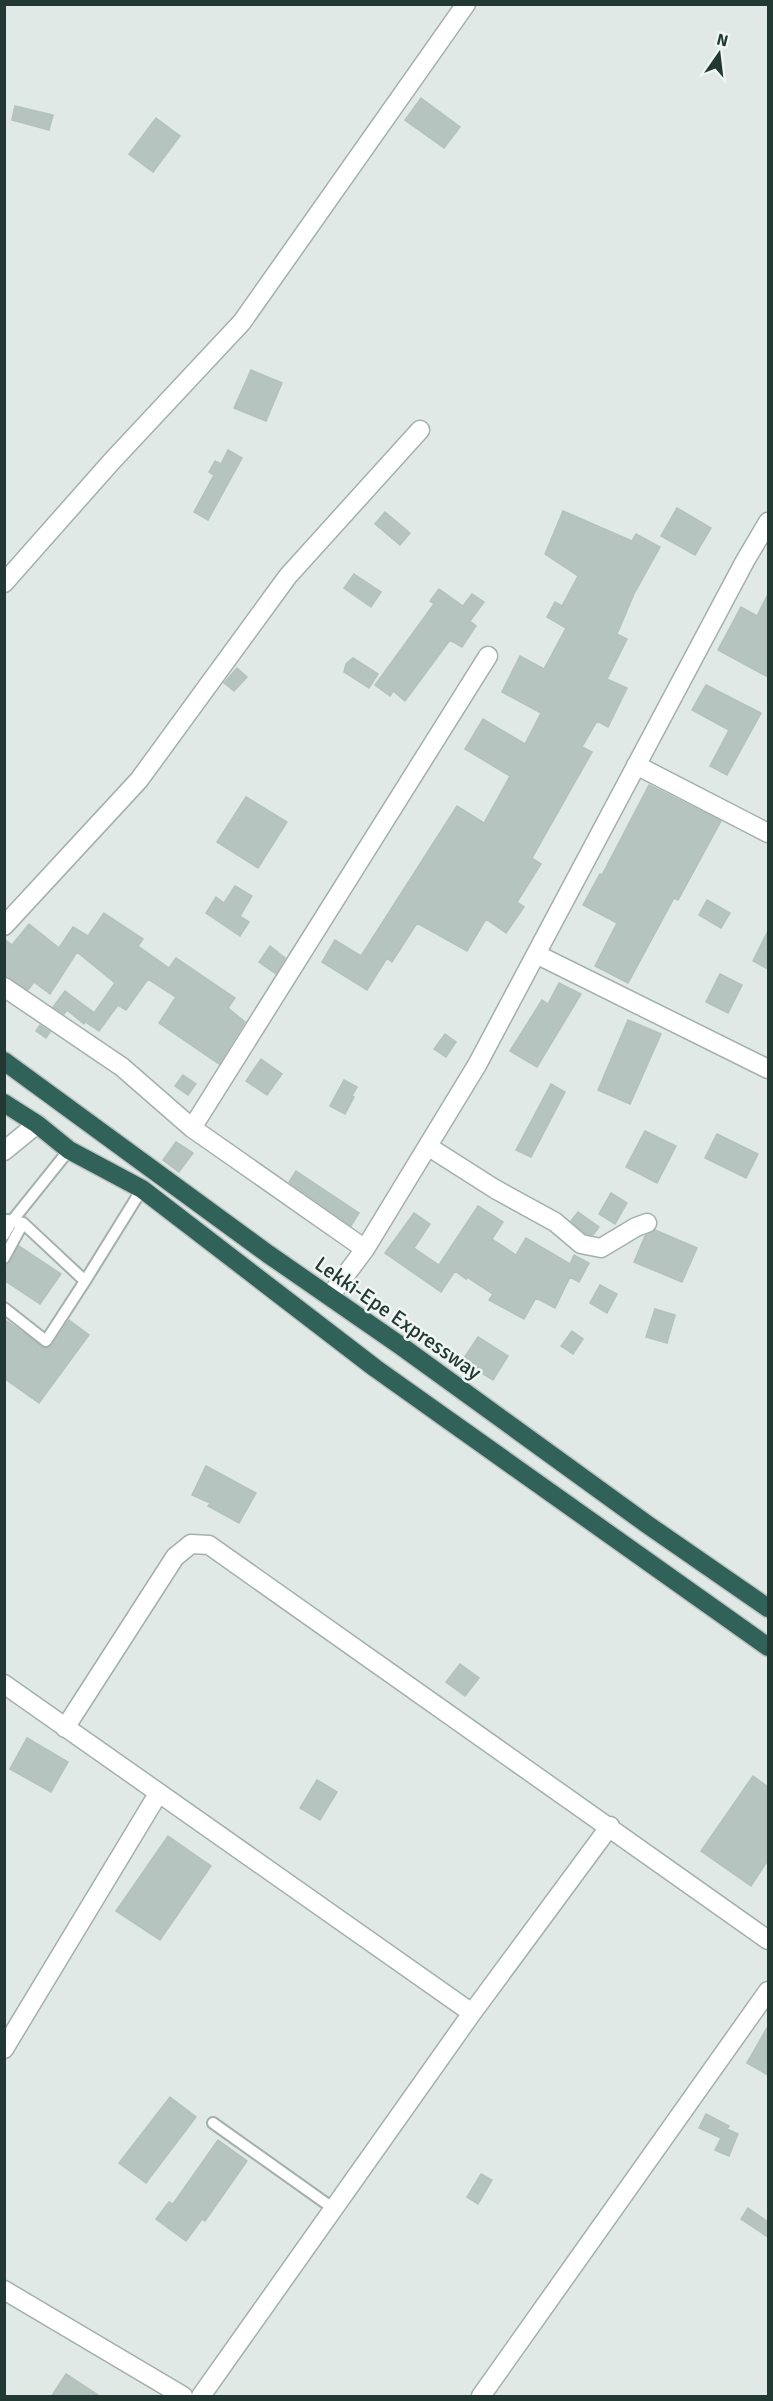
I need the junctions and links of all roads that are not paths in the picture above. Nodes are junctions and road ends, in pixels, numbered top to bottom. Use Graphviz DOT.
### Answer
graph roads {
  1 [pos="466,4"];
  2 [pos="420,430"];
  3 [pos="768,522"];
  4 [pos="4,583"];
  5 [pos="488,656"];
  6 [pos="636,765"];
  7 [pos="768,833"];
  8 [pos="4,926"];
  9 [pos="536,954"];
  10 [pos="4,987"];
  11 [pos="4,1061"];
  12 [pos="768,1070"];
  13 [pos="4,1103"];
  14 [pos="37,1124"];
  15 [pos="192,1128"];
  16 [pos="429,1147"];
  17 [pos="69,1150"];
  18 [pos="4,1151"];
  19 [pos="142,1189"];
  20 [pos="13,1221"];
  21 [pos="647,1223"];
  22 [pos="4,1235"];
  23 [pos="365,1249"];
  24 [pos="4,1258"];
  25 [pos="86,1281"];
  26 [pos="330,1296"];
  27 [pos="4,1308"];
  28 [pos="691,1554"];
  29 [pos="675,1579"];
  30 [pos="768,1608"];
  31 [pos="768,1647"];
  32 [pos="4,1684"];
  33 [pos="65,1728"];
  34 [pos="158,1794"];
  35 [pos="610,1826"];
  36 [pos="768,1940"];
  37 [pos="768,1991"];
  38 [pos="472,2013"];
  39 [pos="4,2049"];
  40 [pos="213,2123"];
  41 [pos="334,2209"];
  42 [pos="4,2290"];
  43 [pos="183,2397"];
  44 [pos="201,2397"];
  45 [pos="482,2397"];
  1 -- 4 [label="street"];
  2 -- 8 [label="street"];
  3 -- 6 [label="street"];
  5 -- 15 [label="street"];
  6 -- 7 [label="street"];
  6 -- 9 [label="street"];
  9 -- 12 [label="street"];
  9 -- 16 [label="street"];
  10 -- 15 [label="street"];
  11 -- 26 [label="highway, Lekki-Epe Expressway"];
  13 -- 14 [label="highway"];
  14 -- 17 [label="highway"];
  14 -- 18 [label="street"];
  15 -- 23 [label="street"];
  16 -- 21 [label="street"];
  16 -- 23 [label="street"];
  17 -- 19 [label="highway"];
  17 -- 20 [label="lane"];
  19 -- 25 [label="lane"];
  19 -- 29 [label="highway"];
  20 -- 22 [label="lane"];
  20 -- 24 [label="lane"];
  20 -- 25 [label="lane"];
  23 -- 26 [label="street"];
  25 -- 27 [label="lane"];
  26 -- 28 [label="highway, Lekki-Epe Expressway"];
  28 -- 29 [label="highway"];
  28 -- 30 [label="highway, Lekki-Epe Expressway"];
  29 -- 31 [label="highway"];
  32 -- 33 [label="street"];
  33 -- 34 [label="street"];
  33 -- 35 [label="street"];
  34 -- 38 [label="street"];
  34 -- 39 [label="street"];
  35 -- 36 [label="street"];
  35 -- 38 [label="street"];
  37 -- 45 [label="street"];
  38 -- 41 [label="street"];
  40 -- 41 [label="lane"];
  41 -- 44 [label="street"];
  42 -- 43 [label="street"];
}
